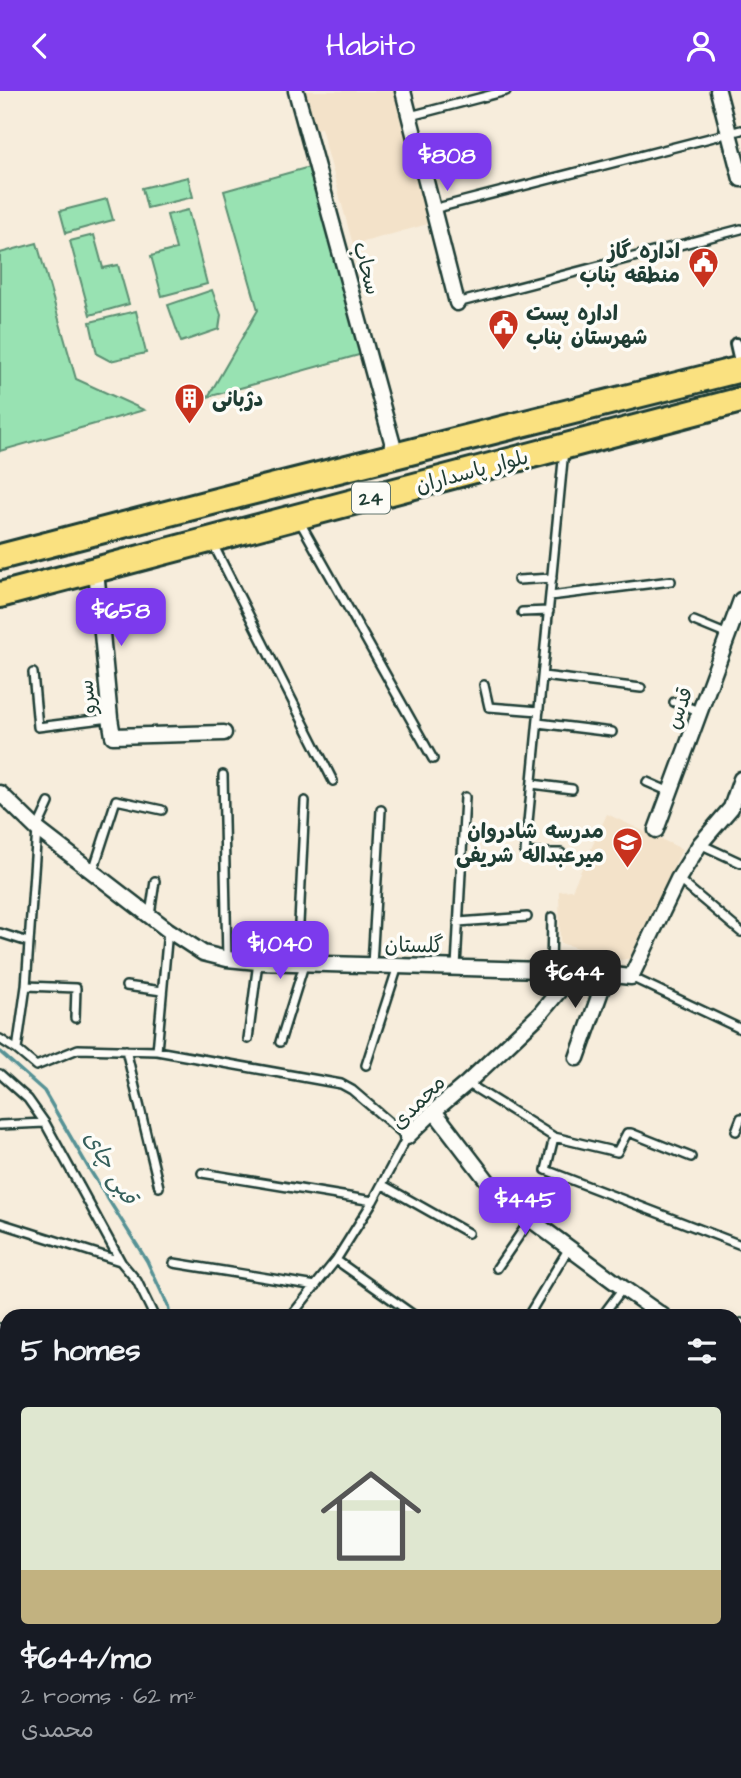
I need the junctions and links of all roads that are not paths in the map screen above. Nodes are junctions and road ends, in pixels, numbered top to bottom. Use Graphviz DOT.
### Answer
graph roads {
  1 [pos="296,91"];
  2 [pos="403,91"];
  3 [pos="506,91"];
  4 [pos="718,91"];
  5 [pos="410,116"];
  6 [pos="735,132"];
  7 [pos="741,180"];
  8 [pos="433,209"];
  9 [pos="741,229"];
  10 [pos="457,303"];
  11 [pos="736,345"];
  12 [pos="741,367"];
  13 [pos="741,400"];
  14 [pos="565,446"];
  15 [pos="396,456"];
  16 [pos="297,517"];
  17 [pos="211,540"];
  18 [pos="0,557"];
  19 [pos="96,570"];
  20 [pos="552,577"];
  21 [pos="519,580"];
  22 [pos="671,581"];
  23 [pos="0,595"];
  24 [pos="551,596"];
  25 [pos="741,600"];
  26 [pos="549,611"];
  27 [pos="522,612"];
  28 [pos="694,621"];
  29 [pos="728,635"];
  30 [pos="33,673"];
  31 [pos="543,676"];
  32 [pos="484,685"];
  33 [pos="641,688"];
  34 [pos="674,702"];
  35 [pos="539,711"];
  36 [pos="700,711"];
  37 [pos="110,718"];
  38 [pos="538,723"];
  39 [pos="612,732"];
  40 [pos="224,733"];
  41 [pos="433,759"];
  42 [pos="223,775"];
  43 [pos="741,779"];
  44 [pos="333,781"];
  45 [pos="647,782"];
  46 [pos="532,785"];
  47 [pos="572,789"];
  48 [pos="670,792"];
  49 [pos="0,793"];
  50 [pos="465,797"];
  51 [pos="305,801"];
  52 [pos="49,803"];
  53 [pos="162,810"];
  54 [pos="381,810"];
  55 [pos="37,829"];
  56 [pos="656,830"];
  57 [pos="700,844"];
  58 [pos="561,853"];
  59 [pos="741,863"];
  60 [pos="93,872"];
  61 [pos="678,879"];
  62 [pos="155,880"];
  63 [pos="150,916"];
  64 [pos="527,917"];
  65 [pos="552,917"];
  66 [pos="458,922"];
  67 [pos="168,930"];
  68 [pos="741,932"];
  69 [pos="0,933"];
  70 [pos="28,942"];
  71 [pos="227,959"];
  72 [pos="258,963"];
  73 [pos="300,965"];
  74 [pos="372,965"];
  75 [pos="398,965"];
  76 [pos="456,967"];
  77 [pos="551,970"];
  78 [pos="575,971"];
  79 [pos="607,974"];
  80 [pos="631,977"];
  81 [pos="26,986"];
  82 [pos="126,986"];
  83 [pos="162,992"];
  84 [pos="75,1018"];
  85 [pos="741,1029"];
  86 [pos="0,1038"];
  87 [pos="248,1039"];
  88 [pos="280,1042"];
  89 [pos="17,1049"];
  90 [pos="126,1050"];
  91 [pos="157,1051"];
  92 [pos="577,1058"];
  93 [pos="366,1065"];
  94 [pos="0,1074"];
  95 [pos="467,1083"];
  96 [pos="434,1111"];
  97 [pos="741,1118"];
  98 [pos="46,1123"];
  99 [pos="0,1125"];
  100 [pos="736,1131"];
  101 [pos="407,1137"];
  102 [pos="554,1137"];
  103 [pos="691,1157"];
  104 [pos="202,1173"];
  105 [pos="383,1185"];
  106 [pos="159,1187"];
  107 [pos="373,1201"];
  108 [pos="530,1219"];
  109 [pos="0,1223"];
  110 [pos="467,1233"];
  111 [pos="741,1245"];
  112 [pos="569,1248"];
  113 [pos="336,1260"];
  114 [pos="121,1262"];
  115 [pos="174,1263"];
  116 [pos="498,1268"];
  117 [pos="316,1286"];
  118 [pos="622,1289"];
  119 [pos="151,1309"];
  120 [pos="297,1309"];
  121 [pos="405,1309"];
  122 [pos="532,1309"];
  123 [pos="607,1309"];
  124 [pos="652,1309"];
  1 -- 15 [label="street, سحاب"];
  2 -- 5 [label="street"];
  3 -- 5 [label="lane"];
  4 -- 6 [label="street"];
  5 -- 8 [label="street"];
  6 -- 7 [label="street"];
  6 -- 8 [label="lane"];
  8 -- 10 [label="street"];
  9 -- 10 [label="lane"];
  11 -- 12 [label="street"];
  12 -- 15 [label="highway, بلوار پاسداران / 24"];
  13 -- 14 [label="highway, بلوار پاسداران / 24"];
  14 -- 16 [label="highway, بلوار پاسداران / 24"];
  14 -- 20 [label="lane"];
  15 -- 18 [label="highway, بلوار پاسداران / 24"];
  16 -- 17 [label="highway, بلوار پاسداران / 24"];
  16 -- 41 [label="lane"];
  17 -- 19 [label="highway, بلوار پاسداران / 24"];
  17 -- 44 [label="lane"];
  19 -- 23 [label="highway, بلوار پاسداران / 24"];
  19 -- 37 [label="street, سرو"];
  20 -- 21 [label="lane"];
  20 -- 24 [label="lane"];
  22 -- 24 [label="lane"];
  24 -- 26 [label="lane"];
  25 -- 29 [label="street, قدس"];
  26 -- 27 [label="lane"];
  26 -- 31 [label="lane"];
  28 -- 29 [label="lane"];
  29 -- 36 [label="street, قدس"];
  30 -- 37 [label="lane"];
  31 -- 33 [label="lane"];
  31 -- 35 [label="lane"];
  32 -- 35 [label="lane"];
  34 -- 36 [label="lane"];
  35 -- 38 [label="lane"];
  36 -- 48 [label="street, قدس"];
  37 -- 40 [label="street, سرو"];
  38 -- 39 [label="lane"];
  38 -- 46 [label="lane"];
  42 -- 71 [label="lane"];
  43 -- 57 [label="street"];
  45 -- 48 [label="lane"];
  46 -- 47 [label="lane"];
  46 -- 58 [label="lane"];
  48 -- 56 [label="street, قدس"];
  49 -- 55 [label="street, گلستان"];
  50 -- 66 [label="lane"];
  51 -- 73 [label="lane"];
  52 -- 55 [label="lane"];
  53 -- 60 [label="lane"];
  54 -- 74 [label="lane"];
  55 -- 60 [label="street, گلستان"];
  55 -- 70 [label="lane"];
  57 -- 59 [label="lane"];
  57 -- 61 [label="street"];
  60 -- 63 [label="street, گلستان"];
  61 -- 68 [label="lane"];
  61 -- 80 [label="street"];
  62 -- 63 [label="lane"];
  63 -- 67 [label="street, گلستان"];
  64 -- 66 [label="lane"];
  65 -- 77 [label="lane"];
  66 -- 76 [label="lane"];
  67 -- 71 [label="street, گلستان"];
  67 -- 83 [label="lane"];
  69 -- 70 [label="lane"];
  70 -- 81 [label="lane"];
  71 -- 72 [label="street, گلستان"];
  72 -- 73 [label="street, گلستان"];
  72 -- 87 [label="lane"];
  73 -- 74 [label="street, گلستان"];
  73 -- 88 [label="lane"];
  74 -- 75 [label="street, گلستان"];
  75 -- 76 [label="street, گلستان"];
  75 -- 93 [label="lane"];
  76 -- 77 [label="street, گلستان"];
  77 -- 78 [label="street, گلستان"];
  78 -- 79 [label="street, گلستان"];
  78 -- 95 [label="street, محمدی"];
  79 -- 80 [label="street, گلستان"];
  79 -- 92 [label="street"];
  80 -- 85 [label="lane"];
  81 -- 84 [label="lane"];
  81 -- 89 [label="lane"];
  82 -- 83 [label="lane"];
  83 -- 91 [label="lane"];
  86 -- 89 [label="lane"];
  89 -- 90 [label="lane"];
  90 -- 91 [label="lane"];
  90 -- 106 [label="lane"];
  91 -- 101 [label="lane"];
  94 -- 98 [label="lane"];
  95 -- 96 [label="street, محمدی"];
  95 -- 102 [label="lane"];
  96 -- 101 [label="street, محمدی"];
  96 -- 108 [label="street"];
  97 -- 100 [label="lane"];
  98 -- 99 [label="lane"];
  98 -- 114 [label="lane"];
  101 -- 105 [label="lane, محمدی"];
  102 -- 103 [label="lane"];
  102 -- 111 [label="lane"];
  104 -- 107 [label="lane"];
  105 -- 107 [label="lane, محمدی"];
  105 -- 110 [label="lane"];
  107 -- 113 [label="lane, محمدی"];
  108 -- 112 [label="street"];
  108 -- 116 [label="lane"];
  109 -- 114 [label="lane"];
  112 -- 118 [label="street"];
  112 -- 122 [label="lane"];
  113 -- 117 [label="lane, محمدی"];
  113 -- 121 [label="lane"];
  114 -- 119 [label="lane"];
  115 -- 117 [label="lane"];
  117 -- 120 [label="lane, محمدی"];
  118 -- 123 [label="lane"];
  118 -- 124 [label="street"];
}
